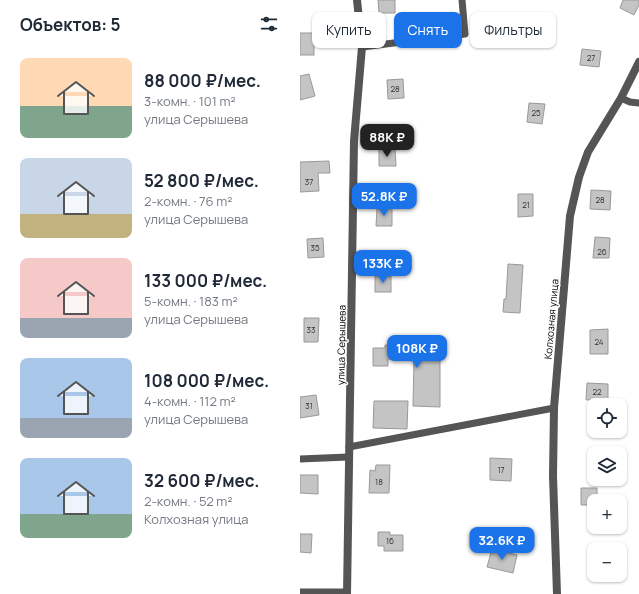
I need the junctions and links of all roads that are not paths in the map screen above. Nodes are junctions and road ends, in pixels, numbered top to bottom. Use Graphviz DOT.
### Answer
graph roads {
  1 [pos="357,0"];
  2 [pos="462,0"];
  3 [pos="358,12"];
  4 [pos="386,44"];
  5 [pos="362,48"];
  6 [pos="639,62"];
  7 [pos="621,98"];
  8 [pos="639,103"];
  9 [pos="554,408"];
  10 [pos="349,447"];
  11 [pos="348,457"];
  12 [pos="300,459"];
  13 [pos="300,592"];
  14 [pos="347,593"];
  15 [pos="557,594"];
  1 -- 3 [label="street, улица Серышева"];
  2 -- 4 [label="lane"];
  5 -- 10 [label="street, улица Серышева"];
  6 -- 7 [label="street, Колхозная улица"];
  7 -- 8 [label="lane"];
  7 -- 9 [label="street, Колхозная улица"];
  9 -- 10 [label="lane"];
  9 -- 15 [label="street, Колхозная улица"];
  10 -- 11 [label="street, улица Серышева"];
  11 -- 12 [label="lane"];
  11 -- 14 [label="street, улица Серышева"];
  13 -- 14 [label="lane"];
}
